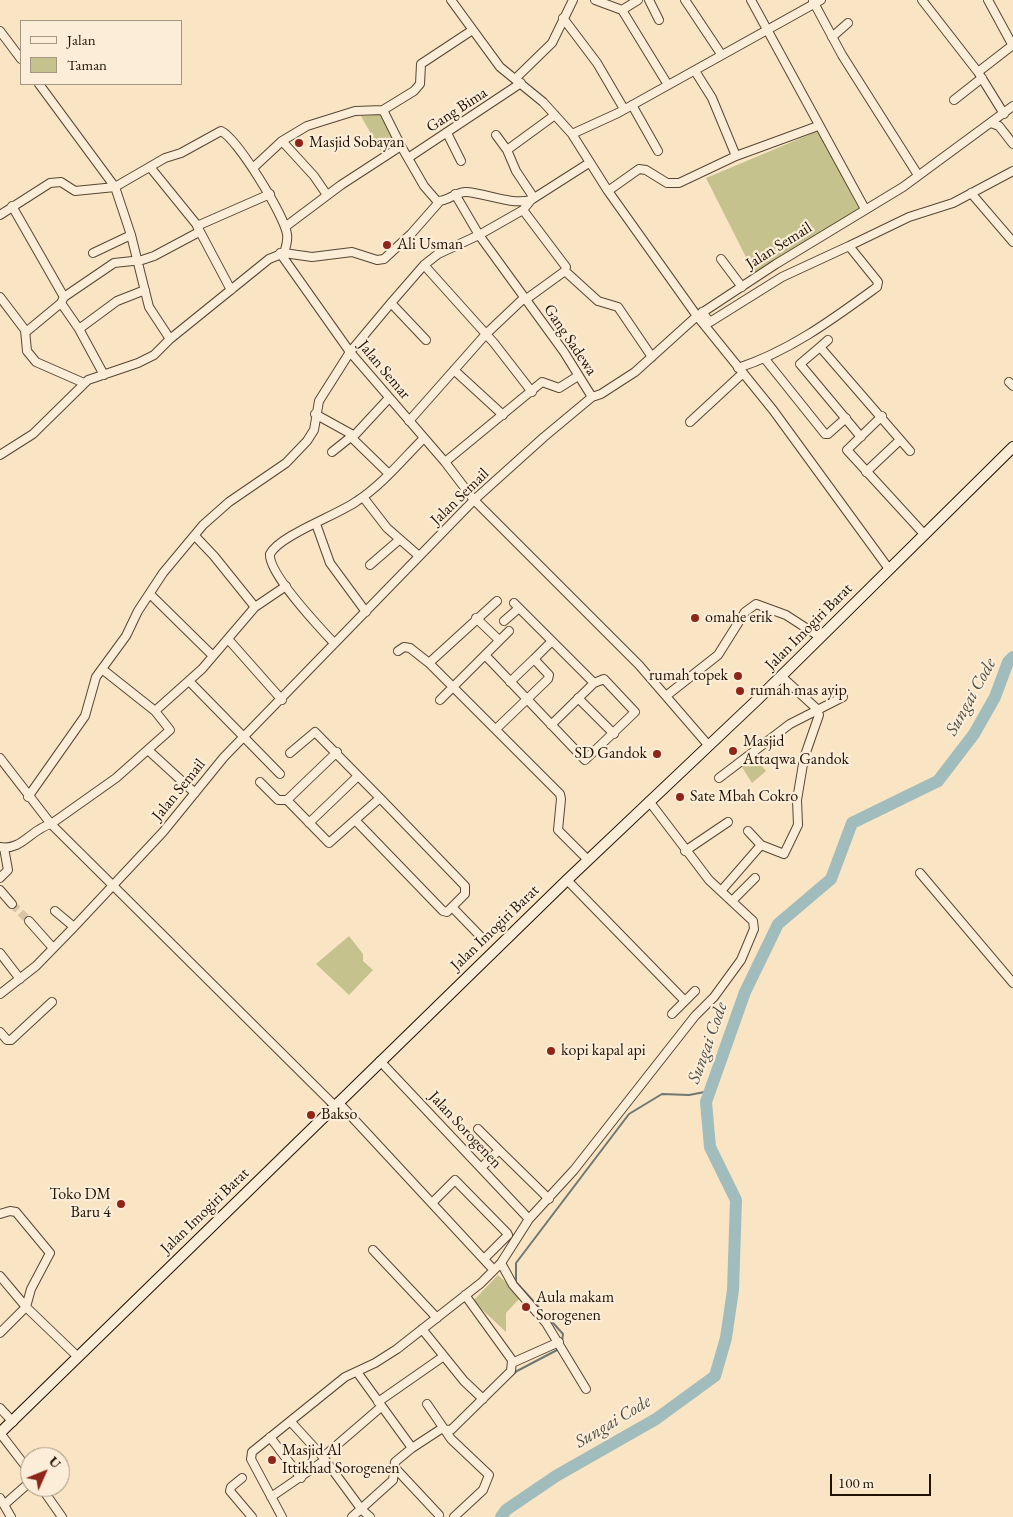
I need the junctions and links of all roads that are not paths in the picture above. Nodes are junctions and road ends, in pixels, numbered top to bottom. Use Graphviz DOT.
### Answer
graph roads {
  1 [pos="451,0"];
  2 [pos="573,0"];
  3 [pos="596,0"];
  4 [pos="638,0"];
  5 [pos="649,0"];
  6 [pos="685,0"];
  7 [pos="751,0"];
  8 [pos="922,0"];
  9 [pos="988,0"];
  10 [pos="816,1"];
  11 [pos="622,10"];
  12 [pos="563,18"];
  13 [pos="659,20"];
  14 [pos="848,23"];
  15 [pos="767,30"];
  16 [pos="0,31"];
  17 [pos="471,31"];
  18 [pos="832,37"];
  19 [pos="1013,45"];
  20 [pos="721,54"];
  21 [pos="20,58"];
  22 [pos="695,71"];
  23 [pos="980,75"];
  24 [pos="518,81"];
  25 [pos="40,85"];
  26 [pos="668,85"];
  27 [pos="954,100"];
  28 [pos="632,105"];
  29 [pos="1013,106"];
  30 [pos="624,109"];
  31 [pos="383,110"];
  32 [pos="1003,114"];
  33 [pos="555,115"];
  34 [pos="995,124"];
  35 [pos="818,126"];
  36 [pos="447,133"];
  37 [pos="572,134"];
  38 [pos="496,135"];
  39 [pos="282,141"];
  40 [pos="1013,144"];
  41 [pos="402,146"];
  42 [pos="507,150"];
  43 [pos="658,151"];
  44 [pos="736,156"];
  45 [pos="408,158"];
  46 [pos="461,161"];
  47 [pos="589,163"];
  48 [pos="150,167"];
  49 [pos="253,168"];
  50 [pos="1013,171"];
  51 [pos="918,175"];
  52 [pos="115,188"];
  53 [pos="608,191"];
  54 [pos="971,193"];
  55 [pos="270,194"];
  56 [pos="455,194"];
  57 [pos="328,195"];
  58 [pos="440,201"];
  59 [pos="529,204"];
  60 [pos="12,206"];
  61 [pos="865,209"];
  62 [pos="0,215"];
  63 [pos="285,227"];
  64 [pos="198,228"];
  65 [pos="131,235"];
  66 [pos="479,235"];
  67 [pos="1013,242"];
  68 [pos="849,246"];
  69 [pos="92,253"];
  70 [pos="282,253"];
  71 [pos="721,259"];
  72 [pos="138,260"];
  73 [pos="776,264"];
  74 [pos="424,265"];
  75 [pos="565,271"];
  76 [pos="782,278"];
  77 [pos="742,287"];
  78 [pos="145,290"];
  79 [pos="231,290"];
  80 [pos="734,292"];
  81 [pos="0,297"];
  82 [pos="525,299"];
  83 [pos="62,300"];
  84 [pos="741,301"];
  85 [pos="391,302"];
  86 [pos="700,314"];
  87 [pos="79,329"];
  88 [pos="26,332"];
  89 [pos="486,334"];
  90 [pos="170,339"];
  91 [pos="426,340"];
  92 [pos="828,340"];
  93 [pos="820,347"];
  94 [pos="350,352"];
  95 [pos="652,357"];
  96 [pos="765,359"];
  97 [pos="454,370"];
  98 [pos="741,371"];
  99 [pos="104,375"];
  100 [pos="578,376"];
  101 [pos="84,383"];
  102 [pos="532,392"];
  103 [pos="592,397"];
  104 [pos="389,398"];
  105 [pos="315,414"];
  106 [pos="503,415"];
  107 [pos="882,416"];
  108 [pos="846,418"];
  109 [pos="409,421"];
  110 [pos="690,422"];
  111 [pos="353,435"];
  112 [pos="861,437"];
  113 [pos="424,438"];
  114 [pos="900,440"];
  115 [pos="1013,447"];
  116 [pos="910,451"];
  117 [pos="332,452"];
  118 [pos="0,455"];
  119 [pos="445,462"];
  120 [pos="866,472"];
  121 [pos="388,473"];
  122 [pos="363,497"];
  123 [pos="474,500"];
  124 [pos="316,524"];
  125 [pos="924,534"];
  126 [pos="195,536"];
  127 [pos="399,540"];
  128 [pos="419,556"];
  129 [pos="370,566"];
  130 [pos="889,569"];
  131 [pos="286,586"];
  132 [pos="150,594"];
  133 [pos="497,601"];
  134 [pos="255,607"];
  135 [pos="366,612"];
  136 [pos="476,618"];
  137 [pos="504,621"];
  138 [pos="509,631"];
  139 [pos="820,637"];
  140 [pos="228,639"];
  141 [pos="499,640"];
  142 [pos="551,642"];
  143 [pos="334,643"];
  144 [pos="398,651"];
  145 [pos="485,655"];
  146 [pos="213,656"];
  147 [pos="534,659"];
  148 [pos="429,663"];
  149 [pos="102,669"];
  150 [pos="781,676"];
  151 [pos="189,681"];
  152 [pos="510,682"];
  153 [pos="594,683"];
  154 [pos="454,686"];
  155 [pos="666,696"];
  156 [pos="843,697"];
  157 [pos="578,698"];
  158 [pos="282,700"];
  159 [pos="440,700"];
  160 [pos="527,700"];
  161 [pos="817,709"];
  162 [pos="155,711"];
  163 [pos="551,725"];
  164 [pos="496,729"];
  165 [pos="614,734"];
  166 [pos="244,738"];
  167 [pos="709,746"];
  168 [pos="148,750"];
  169 [pos="337,752"];
  170 [pos="290,753"];
  171 [pos="0,758"];
  172 [pos="280,774"];
  173 [pos="358,776"];
  174 [pos="719,778"];
  175 [pos="260,782"];
  176 [pos="195,793"];
  177 [pos="28,797"];
  178 [pos="380,798"];
  179 [pos="287,800"];
  180 [pos="649,801"];
  181 [pos="356,821"];
  182 [pos="728,822"];
  183 [pos="309,823"];
  184 [pos="51,824"];
  185 [pos="748,831"];
  186 [pos="761,845"];
  187 [pos="2,847"];
  188 [pos="685,851"];
  189 [pos="588,860"];
  190 [pos="920,873"];
  191 [pos="0,878"];
  192 [pos="755,878"];
  193 [pos="567,880"];
  194 [pos="112,885"];
  195 [pos="0,890"];
  196 [pos="721,891"];
  197 [pos="732,901"];
  198 [pos="12,904"];
  199 [pos="452,907"];
  200 [pos="55,911"];
  201 [pos="29,921"];
  202 [pos="74,927"];
  203 [pos="53,948"];
  204 [pos="494,950"];
  205 [pos="0,952"];
  206 [pos="20,979"];
  207 [pos="1013,983"];
  208 [pos="695,991"];
  209 [pos="0,994"];
  210 [pos="685,1001"];
  211 [pos="52,1002"];
  212 [pos="672,1014"];
  213 [pos="0,1032"];
  214 [pos="380,1061"];
  215 [pos="336,1104"];
  216 [pos="478,1129"];
  217 [pos="499,1150"];
  218 [pos="481,1168"];
  219 [pos="549,1199"];
  220 [pos="432,1203"];
  221 [pos="0,1214"];
  222 [pos="529,1219"];
  223 [pos="373,1250"];
  224 [pos="484,1259"];
  225 [pos="500,1263"];
  226 [pos="492,1267"];
  227 [pos="0,1276"];
  228 [pos="465,1295"];
  229 [pos="26,1307"];
  230 [pos="437,1318"];
  231 [pos="422,1329"];
  232 [pos="0,1333"];
  233 [pos="560,1344"];
  234 [pos="77,1356"];
  235 [pos="444,1356"];
  236 [pos="512,1363"];
  237 [pos="357,1372"];
  238 [pos="586,1389"];
  239 [pos="483,1399"];
  240 [pos="380,1404"];
  241 [pos="427,1404"];
  242 [pos="0,1408"];
  243 [pos="13,1422"];
  244 [pos="291,1422"];
  245 [pos="445,1430"];
  246 [pos="0,1433"];
  247 [pos="270,1437"];
  248 [pos="412,1448"];
  249 [pos="324,1458"];
  250 [pos="20,1459"];
  251 [pos="396,1469"];
  252 [pos="242,1478"];
  253 [pos="301,1478"];
  254 [pos="20,1489"];
  255 [pos="48,1497"];
  256 [pos="271,1497"];
  257 [pos="3,1501"];
  258 [pos="362,1510"];
  259 [pos="439,1515"];
  260 [pos="11,1517"];
  261 [pos="62,1517"];
  262 [pos="252,1517"];
  263 [pos="282,1517"];
  264 [pos="352,1517"];
  265 [pos="370,1517"];
  266 [pos="454,1517"];
  1 -- 17 [label="street"];
  2 -- 12 [label="street, Gang Bima"];
  3 -- 11 [label="street"];
  4 -- 11 [label="street"];
  5 -- 13 [label="street"];
  6 -- 20 [label="street"];
  7 -- 15 [label="street"];
  8 -- 23 [label="street"];
  9 -- 19 [label="street"];
  10 -- 15 [label="street"];
  10 -- 18 [label="street"];
  11 -- 26 [label="street"];
  12 -- 24 [label="street, Gang Bima"];
  12 -- 30 [label="street"];
  14 -- 18 [label="street"];
  15 -- 20 [label="street"];
  15 -- 35 [label="street"];
  16 -- 21 [label="street"];
  17 -- 24 [label="street"];
  17 -- 31 [label="street"];
  18 -- 51 [label="street"];
  19 -- 23 [label="street"];
  20 -- 22 [label="street"];
  22 -- 26 [label="street"];
  22 -- 44 [label="street"];
  23 -- 27 [label="street"];
  23 -- 32 [label="street"];
  24 -- 33 [label="street"];
  24 -- 36 [label="street, Gang Bima"];
  25 -- 52 [label="street"];
  26 -- 28 [label="street"];
  28 -- 30 [label="street"];
  28 -- 43 [label="street"];
  29 -- 32 [label="street, Jalan Semail"];
  30 -- 37 [label="street"];
  31 -- 39 [label="street"];
  31 -- 41 [label="street"];
  32 -- 34 [label="street, Jalan Semail"];
  33 -- 37 [label="street"];
  33 -- 42 [label="street"];
  34 -- 40 [label="street"];
  34 -- 51 [label="street, Jalan Semail"];
  35 -- 44 [label="street"];
  35 -- 61 [label="street"];
  36 -- 45 [label="street, Gang Bima"];
  36 -- 46 [label="street"];
  37 -- 47 [label="street"];
  38 -- 42 [label="street"];
  39 -- 49 [label="street"];
  39 -- 57 [label="street"];
  41 -- 45 [label="street"];
  41 -- 57 [label="street"];
  42 -- 59 [label="street"];
  44 -- 53 [label="street"];
  45 -- 58 [label="street"];
  47 -- 53 [label="street"];
  47 -- 59 [label="street"];
  48 -- 49 [label="street"];
  48 -- 52 [label="street"];
  48 -- 64 [label="street"];
  49 -- 55 [label="street"];
  50 -- 54 [label="street"];
  51 -- 61 [label="street, Jalan Semail"];
  52 -- 60 [label="street"];
  52 -- 65 [label="street"];
  53 -- 86 [label="street"];
  54 -- 67 [label="street"];
  54 -- 68 [label="street"];
  55 -- 63 [label="street"];
  55 -- 64 [label="street"];
  56 -- 58 [label="street"];
  56 -- 59 [label="street"];
  56 -- 66 [label="street, Gang Sadewa"];
  57 -- 63 [label="street"];
  58 -- 70 [label="street"];
  59 -- 66 [label="street"];
  59 -- 75 [label="street"];
  60 -- 62 [label="street"];
  60 -- 83 [label="street"];
  61 -- 73 [label="street, Jalan Semail"];
  63 -- 70 [label="street"];
  64 -- 72 [label="street"];
  64 -- 79 [label="street"];
  65 -- 69 [label="street"];
  65 -- 72 [label="street"];
  66 -- 74 [label="street"];
  66 -- 82 [label="street, Gang Sadewa"];
  68 -- 76 [label="street"];
  68 -- 96 [label="street"];
  70 -- 79 [label="street"];
  70 -- 94 [label="street, Jalan Semar"];
  71 -- 77 [label="street"];
  72 -- 78 [label="street"];
  72 -- 83 [label="street"];
  73 -- 76 [label="street"];
  73 -- 77 [label="street, Jalan Semail"];
  74 -- 85 [label="street"];
  74 -- 89 [label="street"];
  75 -- 82 [label="street"];
  75 -- 95 [label="street"];
  76 -- 84 [label="street"];
  77 -- 80 [label="street, Jalan Semail"];
  78 -- 87 [label="street"];
  78 -- 90 [label="street"];
  79 -- 90 [label="street"];
  80 -- 84 [label="street"];
  80 -- 86 [label="street, Jalan Semail"];
  81 -- 88 [label="street"];
  82 -- 89 [label="street"];
  82 -- 100 [label="street, Gang Sadewa"];
  83 -- 87 [label="street"];
  83 -- 88 [label="street"];
  84 -- 86 [label="street"];
  85 -- 91 [label="street"];
  85 -- 94 [label="street"];
  86 -- 95 [label="street, Jalan Semail"];
  86 -- 98 [label="street"];
  87 -- 99 [label="street"];
  88 -- 101 [label="street"];
  89 -- 97 [label="street"];
  89 -- 102 [label="street"];
  90 -- 99 [label="street"];
  92 -- 93 [label="street"];
  93 -- 107 [label="street"];
  93 -- 108 [label="street"];
  94 -- 104 [label="street, Jalan Semar"];
  94 -- 105 [label="street"];
  95 -- 103 [label="street, Jalan Semail"];
  96 -- 98 [label="street"];
  96 -- 108 [label="street"];
  97 -- 106 [label="street"];
  97 -- 109 [label="street"];
  98 -- 110 [label="street"];
  98 -- 130 [label="street"];
  99 -- 101 [label="street"];
  100 -- 102 [label="street"];
  100 -- 103 [label="street, Gang Sadewa"];
  101 -- 118 [label="street"];
  102 -- 106 [label="street"];
  103 -- 123 [label="street, Jalan Semail"];
  104 -- 109 [label="street, Jalan Semar"];
  104 -- 111 [label="street"];
  105 -- 111 [label="street"];
  105 -- 126 [label="street"];
  106 -- 119 [label="street"];
  107 -- 112 [label="street"];
  107 -- 114 [label="street"];
  108 -- 112 [label="street"];
  109 -- 113 [label="street, Jalan Semar"];
  111 -- 117 [label="street"];
  111 -- 121 [label="street"];
  112 -- 120 [label="street"];
  113 -- 119 [label="street, Jalan Semar"];
  113 -- 121 [label="street"];
  114 -- 116 [label="street"];
  114 -- 120 [label="street"];
  115 -- 125 [label="main road, Jalan Imogiri Barat"];
  119 -- 123 [label="street, Jalan Semar"];
  120 -- 125 [label="street"];
  121 -- 122 [label="street"];
  122 -- 124 [label="street"];
  122 -- 127 [label="street"];
  123 -- 128 [label="street, Jalan Semail"];
  123 -- 155 [label="street, Jalan Semar"];
  124 -- 131 [label="street"];
  124 -- 135 [label="street"];
  125 -- 130 [label="main road, Jalan Imogiri Barat"];
  126 -- 132 [label="street"];
  126 -- 134 [label="street"];
  127 -- 128 [label="street"];
  127 -- 129 [label="street"];
  128 -- 135 [label="street, Jalan Semail"];
  130 -- 139 [label="main road, Jalan Imogiri Barat"];
  131 -- 134 [label="street"];
  131 -- 143 [label="street"];
  132 -- 146 [label="street"];
  132 -- 149 [label="street"];
  133 -- 136 [label="street"];
  134 -- 140 [label="street"];
  135 -- 143 [label="street, Jalan Semail"];
  136 -- 141 [label="street"];
  136 -- 148 [label="street"];
  137 -- 142 [label="street"];
  138 -- 141 [label="street"];
  139 -- 150 [label="main road, Jalan Imogiri Barat"];
  139 -- 155 [label="street"];
  140 -- 146 [label="street"];
  140 -- 158 [label="street"];
  141 -- 145 [label="street"];
  142 -- 147 [label="street"];
  142 -- 153 [label="street"];
  143 -- 158 [label="street, Jalan Semail"];
  144 -- 148 [label="street"];
  145 -- 152 [label="street"];
  145 -- 154 [label="street"];
  146 -- 151 [label="street"];
  147 -- 152 [label="street"];
  147 -- 160 [label="street"];
  148 -- 154 [label="street"];
  149 -- 162 [label="street"];
  149 -- 177 [label="street"];
  150 -- 161 [label="street"];
  150 -- 167 [label="main road, Jalan Imogiri Barat"];
  151 -- 162 [label="street"];
  151 -- 166 [label="street"];
  152 -- 160 [label="street"];
  153 -- 157 [label="street"];
  153 -- 165 [label="street"];
  154 -- 159 [label="street"];
  154 -- 164 [label="street"];
  155 -- 167 [label="street, Jalan Semar"];
  156 -- 161 [label="street"];
  157 -- 163 [label="street"];
  157 -- 165 [label="street"];
  158 -- 166 [label="street, Jalan Semail"];
  160 -- 163 [label="street"];
  160 -- 164 [label="street"];
  161 -- 174 [label="street"];
  161 -- 186 [label="street"];
  162 -- 168 [label="street"];
  163 -- 165 [label="street"];
  164 -- 189 [label="street"];
  166 -- 172 [label="street"];
  166 -- 176 [label="street, Jalan Semail"];
  167 -- 180 [label="main road, Jalan Imogiri Barat"];
  168 -- 176 [label="street"];
  168 -- 184 [label="street"];
  169 -- 170 [label="street"];
  169 -- 173 [label="street"];
  169 -- 179 [label="street"];
  171 -- 177 [label="street"];
  173 -- 178 [label="street"];
  173 -- 183 [label="street"];
  175 -- 179 [label="street"];
  176 -- 194 [label="street, Jalan Semail"];
  177 -- 184 [label="street"];
  178 -- 181 [label="street"];
  178 -- 199 [label="street"];
  179 -- 183 [label="street"];
  180 -- 188 [label="street"];
  180 -- 189 [label="main road, Jalan Imogiri Barat"];
  181 -- 183 [label="street"];
  181 -- 199 [label="street"];
  182 -- 188 [label="street"];
  184 -- 187 [label="street"];
  184 -- 194 [label="street"];
  185 -- 186 [label="street"];
  186 -- 196 [label="street"];
  187 -- 191 [label="street"];
  188 -- 196 [label="street"];
  189 -- 193 [label="main road, Jalan Imogiri Barat"];
  190 -- 207 [label="street"];
  192 -- 197 [label="street"];
  193 -- 204 [label="main road, Jalan Imogiri Barat"];
  193 -- 210 [label="street"];
  194 -- 202 [label="street, Jalan Semail"];
  194 -- 215 [label="street"];
  195 -- 198 [label="street"];
  196 -- 197 [label="street"];
  197 -- 219 [label="street"];
  199 -- 204 [label="street"];
  200 -- 202 [label="street"];
  201 -- 203 [label="street"];
  202 -- 203 [label="street, Jalan Semail"];
  203 -- 206 [label="street, Jalan Semail"];
  204 -- 214 [label="main road, Jalan Imogiri Barat"];
  205 -- 206 [label="street"];
  206 -- 209 [label="street, Jalan Semail"];
  208 -- 210 [label="street"];
  210 -- 212 [label="street"];
  211 -- 213 [label="street"];
  214 -- 215 [label="main road, Jalan Imogiri Barat"];
  214 -- 218 [label="street, Jalan Sorogenen"];
  215 -- 220 [label="street"];
  215 -- 234 [label="main road, Jalan Imogiri Barat"];
  216 -- 217 [label="street"];
  217 -- 218 [label="street"];
  217 -- 219 [label="street"];
  218 -- 222 [label="street, Jalan Sorogenen"];
  219 -- 222 [label="street"];
  220 -- 224 [label="street"];
  220 -- 224 [label="street"];
  221 -- 229 [label="street"];
  222 -- 225 [label="street"];
  223 -- 230 [label="street"];
  224 -- 226 [label="street"];
  225 -- 228 [label="street"];
  225 -- 233 [label="street"];
  227 -- 229 [label="street"];
  228 -- 230 [label="street"];
  228 -- 236 [label="street"];
  229 -- 232 [label="street"];
  229 -- 234 [label="street"];
  230 -- 231 [label="street"];
  231 -- 235 [label="street"];
  231 -- 237 [label="street"];
  233 -- 236 [label="street"];
  233 -- 238 [label="street"];
  234 -- 243 [label="main road, Jalan Imogiri Barat"];
  235 -- 239 [label="street"];
  235 -- 240 [label="street"];
  236 -- 239 [label="street"];
  237 -- 240 [label="street"];
  237 -- 244 [label="street"];
  239 -- 245 [label="street"];
  240 -- 248 [label="street"];
  240 -- 249 [label="street"];
  241 -- 245 [label="street"];
  242 -- 243 [label="street"];
  243 -- 246 [label="main road, Jalan Imogiri Barat"];
  244 -- 247 [label="street"];
  244 -- 249 [label="street"];
  245 -- 248 [label="street"];
  245 -- 266 [label="street"];
  246 -- 250 [label="street"];
  247 -- 253 [label="street"];
  247 -- 256 [label="street"];
  248 -- 251 [label="street"];
  249 -- 253 [label="street"];
  249 -- 258 [label="street"];
  251 -- 258 [label="street"];
  251 -- 259 [label="street"];
  252 -- 262 [label="street"];
  253 -- 256 [label="street"];
  254 -- 257 [label="street"];
  255 -- 261 [label="street"];
  256 -- 263 [label="street"];
  257 -- 260 [label="street"];
  258 -- 264 [label="street"];
  258 -- 265 [label="street"];
}
